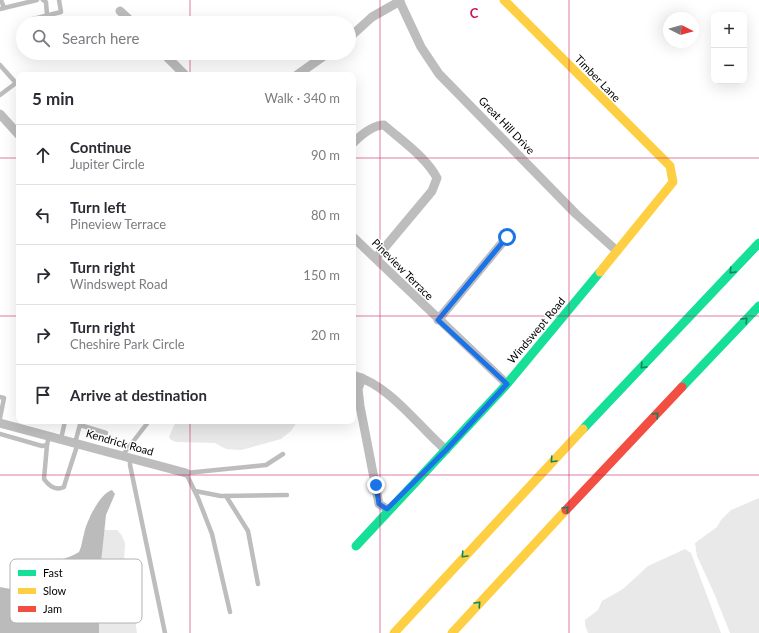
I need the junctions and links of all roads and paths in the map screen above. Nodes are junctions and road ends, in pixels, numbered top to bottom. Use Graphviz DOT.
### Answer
graph roads {
  1 [pos="1,0"];
  2 [pos="37,0"];
  3 [pos="43,0"];
  4 [pos="59,0"];
  5 [pos="504,0"];
  6 [pos="399,1"];
  7 [pos="2,8"];
  8 [pos="120,11"];
  9 [pos="47,15"];
  10 [pos="44,16"];
  11 [pos="125,16"];
  12 [pos="356,32"];
  13 [pos="170,60"];
  14 [pos="318,60"];
  15 [pos="0,65"];
  16 [pos="182,72"];
  17 [pos="301,72"];
  18 [pos="0,95"];
  19 [pos="0,114"];
  20 [pos="16,131"];
  21 [pos="356,141"];
  22 [pos="672,173"];
  23 [pos="507,237"];
  24 [pos="356,240"];
  25 [pos="759,243"];
  26 [pos="617,251"];
  27 [pos="376,258"];
  28 [pos="759,306"];
  29 [pos="438,320"];
  30 [pos="356,376"];
  31 [pos="362,378"];
  32 [pos="507,384"];
  33 [pos="0,397"];
  34 [pos="0,418"];
  35 [pos="0,423"];
  36 [pos="64,424"];
  37 [pos="81,424"];
  38 [pos="84,424"];
  39 [pos="147,424"];
  40 [pos="106,433"];
  41 [pos="0,434"];
  42 [pos="60,439"];
  43 [pos="48,441"];
  44 [pos="77,443"];
  45 [pos="446,450"];
  46 [pos="283,454"];
  47 [pos="126,457"];
  48 [pos="186,473"];
  49 [pos="195,491"];
  50 [pos="287,495"];
  51 [pos="226,496"];
  52 [pos="387,509"];
  53 [pos="356,546"];
  54 [pos="258,584"];
  55 [pos="230,612"];
  56 [pos="164,633"];
  57 [pos="394,633"];
  58 [pos="452,633"];
  1 -- 7 [label="lane"];
  2 -- 7 [label="lane"];
  3 -- 9 [label="lane"];
  4 -- 9 [label="lane"];
  5 -- 22 [label="main road, Timber Lane"];
  6 -- 12 [label="street"];
  6 -- 26 [label="street, Great Hill Drive"];
  8 -- 11 [label="street"];
  9 -- 10 [label="lane"];
  13 -- 16 [label="street"];
  14 -- 17 [label="street"];
  15 -- 18 [label="lane"];
  19 -- 20 [label="street"];
  21 -- 27 [label="street"];
  22 -- 26 [label="main road, Windswept Road"];
  23 -- 29 [label="street"];
  24 -- 27 [label="street, Pineview Terrace"];
  25 -- 57 [label="main road, one-way"];
  26 -- 32 [label="main road, Windswept Road"];
  27 -- 29 [label="street, Pineview Terrace"];
  58 -- 28 [label="main road, one-way"];
  29 -- 32 [label="street, Pineview Terrace"];
  30 -- 31 [label="street"];
  31 -- 45 [label="street"];
  31 -- 52 [label="street"];
  32 -- 45 [label="main road, Windswept Road"];
  33 -- 34 [label="lane"];
  35 -- 43 [label="street, Kendrick Road"];
  36 -- 42 [label="lane"];
  37 -- 44 [label="lane"];
  38 -- 40 [label="lane"];
  39 -- 47 [label="lane"];
  41 -- 43 [label="lane"];
  42 -- 43 [label="street, Kendrick Road"];
  42 -- 44 [label="street, Kendrick Road"];
  43 -- 44 [label="lane"];
  44 -- 47 [label="street, Kendrick Road"];
  45 -- 52 [label="main road, Windswept Road"];
  46 -- 48 [label="lane"];
  47 -- 48 [label="street, Kendrick Road"];
  47 -- 56 [label="lane"];
  48 -- 49 [label="lane"];
  49 -- 51 [label="lane"];
  49 -- 55 [label="lane"];
  50 -- 51 [label="lane"];
  51 -- 54 [label="lane"];
  52 -- 53 [label="main road, Windswept Road"];
}
